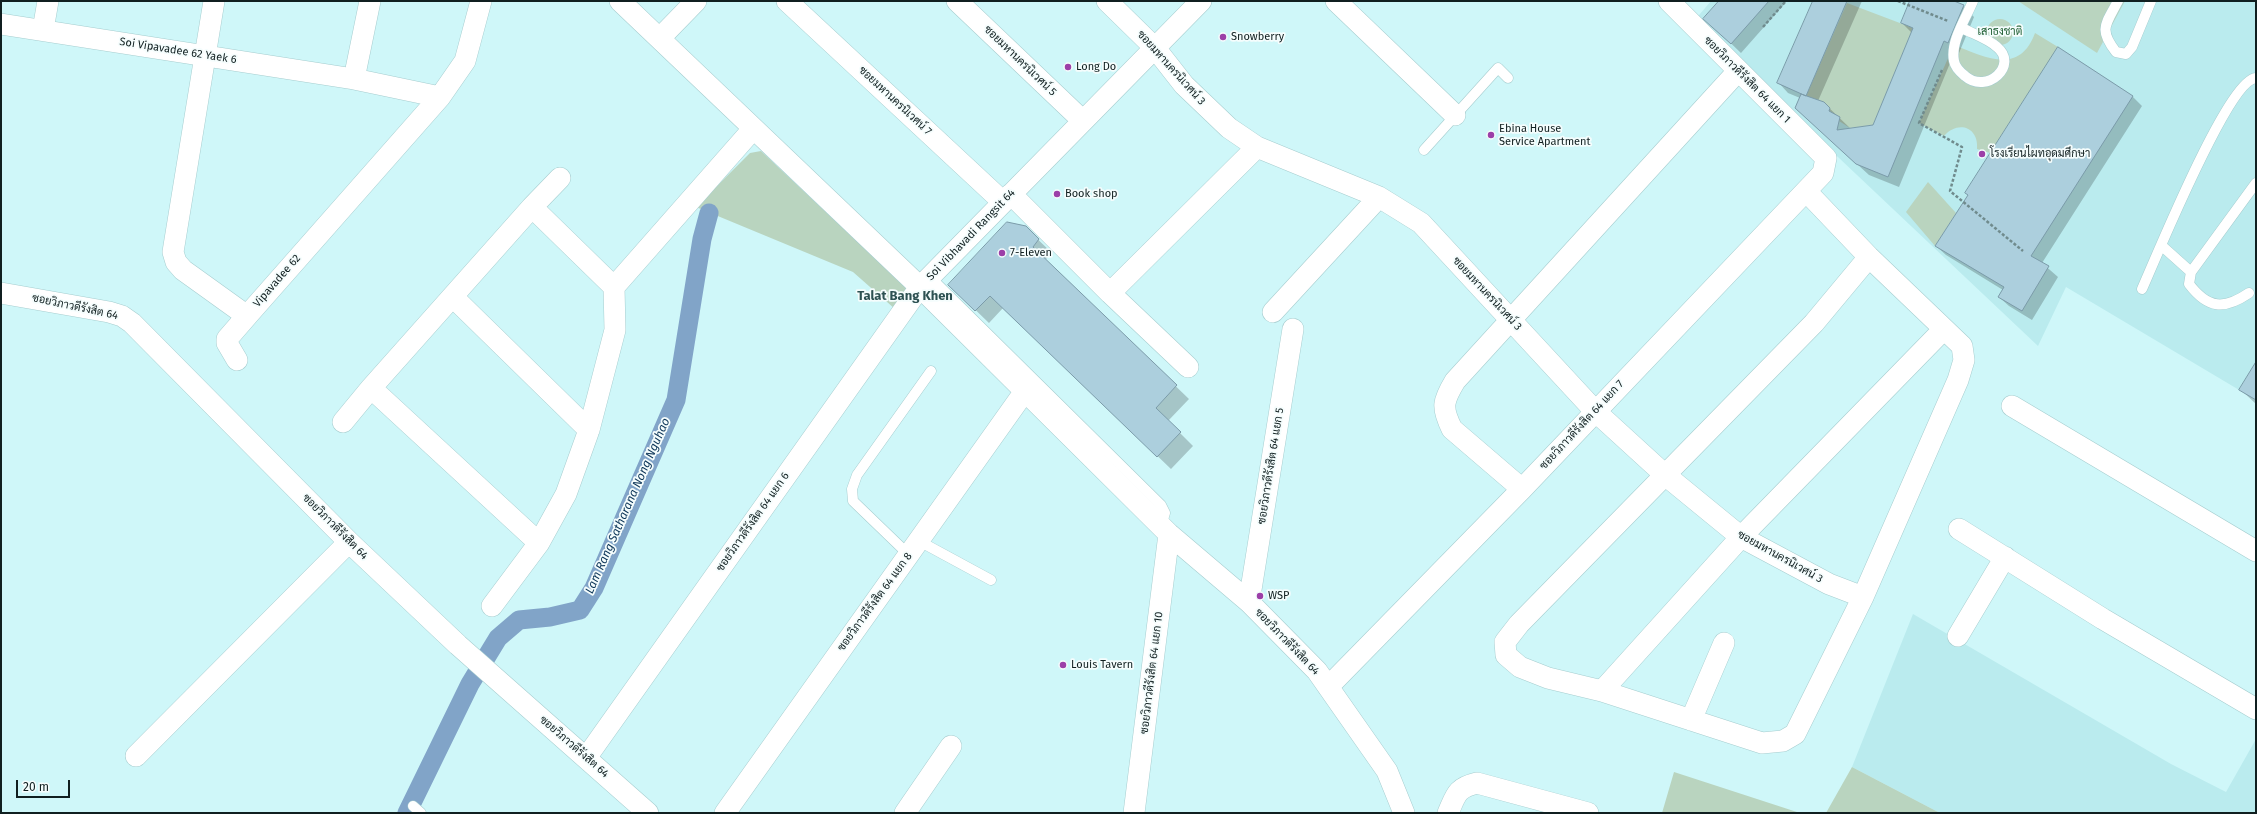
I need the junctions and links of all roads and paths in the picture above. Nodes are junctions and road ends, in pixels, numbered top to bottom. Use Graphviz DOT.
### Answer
graph roads {
  1 [pos="48,1"];
  2 [pos="214,1"];
  3 [pos="370,1"];
  4 [pos="481,1"];
  5 [pos="620,1"];
  6 [pos="696,1"];
  7 [pos="787,1"];
  8 [pos="957,1"];
  9 [pos="1107,1"];
  10 [pos="1200,1"];
  11 [pos="1336,1"];
  12 [pos="1668,1"];
  13 [pos="1786,1"];
  14 [pos="1898,1"];
  15 [pos="1973,1"];
  16 [pos="2118,1"];
  17 [pos="2151,1"];
  18 [pos="1949,21"];
  19 [pos="1,24"];
  20 [pos="1763,27"];
  21 [pos="1962,28"];
  22 [pos="43,30"];
  23 [pos="660,38"];
  24 [pos="1155,48"];
  25 [pos="205,56"];
  26 [pos="1944,66"];
  27 [pos="1738,71"];
  28 [pos="1508,78"];
  29 [pos="2256,78"];
  30 [pos="354,79"];
  31 [pos="440,97"];
  32 [pos="1456,115"];
  33 [pos="1083,121"];
  34 [pos="754,129"];
  35 [pos="1257,147"];
  36 [pos="1424,150"];
  37 [pos="1826,158"];
  38 [pos="560,178"];
  39 [pos="2256,183"];
  40 [pos="1806,191"];
  41 [pos="1007,198"];
  42 [pos="1379,198"];
  43 [pos="532,208"];
  44 [pos="2162,246"];
  45 [pos="2023,251"];
  46 [pos="1870,257"];
  47 [pos="2191,272"];
  48 [pos="925,282"];
  49 [pos="614,287"];
  50 [pos="2142,289"];
  51 [pos="1,293"];
  52 [pos="1110,293"];
  53 [pos="2249,293"];
  54 [pos="453,296"];
  55 [pos="1273,312"];
  56 [pos="247,316"];
  57 [pos="1511,319"];
  58 [pos="1293,329"];
  59 [pos="1944,329"];
  60 [pos="237,360"];
  61 [pos="1188,367"];
  62 [pos="931,371"];
  63 [pos="371,388"];
  64 [pos="1025,391"];
  65 [pos="2012,406"];
  66 [pos="1595,411"];
  67 [pos="343,422"];
  68 [pos="589,430"];
  69 [pos="1664,474"];
  70 [pos="1522,489"];
  71 [pos="1959,529"];
  72 [pos="1165,530"];
  73 [pos="1740,536"];
  74 [pos="349,542"];
  75 [pos="539,543"];
  76 [pos="914,548"];
  77 [pos="2256,551"];
  78 [pos="2005,557"];
  79 [pos="991,580"];
  80 [pos="1863,597"];
  81 [pos="1248,602"];
  82 [pos="492,606"];
  83 [pos="1958,636"];
  84 [pos="1724,643"];
  85 [pos="1328,687"];
  86 [pos="1602,691"];
  87 [pos="2256,709"];
  88 [pos="1691,720"];
  89 [pos="951,746"];
  90 [pos="136,756"];
  91 [pos="586,758"];
  92 [pos="413,806"];
  93 [pos="644,811"];
  94 [pos="421,813"];
  95 [pos="725,813"];
  96 [pos="905,813"];
  97 [pos="1134,813"];
  98 [pos="1404,813"];
  99 [pos="1448,813"];
  100 [pos="1588,813"];
  1 -- 22 [label="street"];
  2 -- 25 [label="street, Vipavadee 62"];
  3 -- 30 [label="street"];
  4 -- 31 [label="street, Vipavadee 62"];
  5 -- 23 [label="street"];
  6 -- 23 [label="street"];
  7 -- 41 [label="street, ซอยมหานครนิเวศน์ 7"];
  8 -- 33 [label="street, ซอยมหานครนิเวศน์ 5"];
  9 -- 24 [label="street, ซอยมหานครนิเวศน์ 3"];
  10 -- 24 [label="street, Soi Vibhavadi Rangsit 64"];
  11 -- 32 [label="street"];
  12 -- 27 [label="street, ซอยวิภาวดีรังสิต 64 แยก 1"];
  13 -- 20 [label="path"];
  14 -- 18 [label="path"];
  15 -- 21 [label="lane"];
  16 -- 17 [label="lane"];
  19 -- 22 [label="street, Soi Vipavadee 62 Yaek 6"];
  21 -- 21 [label="lane"];
  22 -- 25 [label="street, Soi Vipavadee 62 Yaek 6"];
  23 -- 34 [label="street"];
  24 -- 33 [label="street, Soi Vibhavadi Rangsit 64"];
  24 -- 35 [label="street, ซอยมหานครนิเวศน์ 3"];
  25 -- 30 [label="street, Soi Vipavadee 62 Yaek 6"];
  25 -- 56 [label="street, Vipavadee 62"];
  26 -- 45 [label="path"];
  27 -- 37 [label="street, ซอยวิภาวดีรังสิต 64 แยก 1"];
  27 -- 57 [label="street"];
  28 -- 32 [label="lane"];
  29 -- 44 [label="lane"];
  30 -- 31 [label="street, Soi Vipavadee 62 Yaek 6"];
  31 -- 56 [label="street, Vipavadee 62"];
  32 -- 36 [label="lane"];
  33 -- 41 [label="street, Soi Vibhavadi Rangsit 64"];
  34 -- 48 [label="street"];
  34 -- 49 [label="street"];
  35 -- 42 [label="street, ซอยมหานครนิเวศน์ 3"];
  35 -- 52 [label="street"];
  37 -- 40 [label="street, ซอยวิภาวดีรังสิต 64 แยก 7"];
  38 -- 43 [label="street"];
  39 -- 47 [label="lane"];
  40 -- 46 [label="street"];
  40 -- 66 [label="street, ซอยวิภาวดีรังสิต 64 แยก 7"];
  41 -- 48 [label="street, Soi Vibhavadi Rangsit 64"];
  41 -- 52 [label="street, ซอยมหานครนิเวศน์ 7"];
  42 -- 55 [label="street"];
  42 -- 57 [label="street, ซอยมหานครนิเวศน์ 3"];
  43 -- 49 [label="street"];
  43 -- 54 [label="street"];
  44 -- 47 [label="lane"];
  44 -- 50 [label="lane"];
  46 -- 59 [label="street"];
  46 -- 69 [label="street"];
  47 -- 53 [label="lane"];
  48 -- 64 [label="street, Soi Vibhavadi Rangsit 64"];
  48 -- 72 [label="lane"];
  48 -- 91 [label="street, ซอยวิภาวดีรังสิต 64 แยก 6"];
  49 -- 68 [label="street"];
  51 -- 74 [label="street, ซอยวิภาวดีรังสิต 64"];
  52 -- 61 [label="street, ซอยมหานครนิเวศน์ 7"];
  54 -- 63 [label="street"];
  54 -- 68 [label="street"];
  56 -- 60 [label="street"];
  57 -- 66 [label="street, ซอยมหานครนิเวศน์ 3"];
  57 -- 70 [label="street"];
  58 -- 81 [label="street, ซอยวิภาวดีรังสิต 64 แยก 5"];
  59 -- 73 [label="street"];
  59 -- 80 [label="street"];
  62 -- 76 [label="lane"];
  63 -- 67 [label="street"];
  63 -- 75 [label="street"];
  64 -- 72 [label="street, Soi Vibhavadi Rangsit 64"];
  64 -- 76 [label="street, ซอยวิภาวดีรังสิต 64 แยก 8"];
  65 -- 77 [label="street"];
  66 -- 69 [label="street, ซอยมหานครนิเวศน์ 3"];
  66 -- 70 [label="street, ซอยวิภาวดีรังสิต 64 แยก 7"];
  68 -- 75 [label="street"];
  69 -- 73 [label="street, ซอยมหานครนิเวศน์ 3"];
  69 -- 86 [label="street"];
  70 -- 85 [label="street, ซอยวิภาวดีรังสิต 64 แยก 7"];
  71 -- 78 [label="street"];
  72 -- 81 [label="street, ซอยวิภาวดีรังสิต 64"];
  72 -- 97 [label="street, ซอยวิภาวดีรังสิต 64 แยก 10"];
  73 -- 80 [label="street, ซอยมหานครนิเวศน์ 3"];
  73 -- 86 [label="street"];
  74 -- 90 [label="street"];
  74 -- 91 [label="street, ซอยวิภาวดีรังสิต 64"];
  75 -- 82 [label="street"];
  76 -- 79 [label="lane"];
  76 -- 95 [label="street, ซอยวิภาวดีรังสิต 64 แยก 8"];
  78 -- 83 [label="street"];
  78 -- 87 [label="street"];
  80 -- 88 [label="street"];
  81 -- 85 [label="street, ซอยวิภาวดีรังสิต 64"];
  84 -- 88 [label="street"];
  85 -- 98 [label="street, ซอยวิภาวดีรังสิต 64"];
  86 -- 88 [label="street"];
  89 -- 96 [label="street"];
  91 -- 93 [label="street, ซอยวิภาวดีรังสิต 64"];
  92 -- 94 [label="lane"];
  99 -- 100 [label="street"];
}
